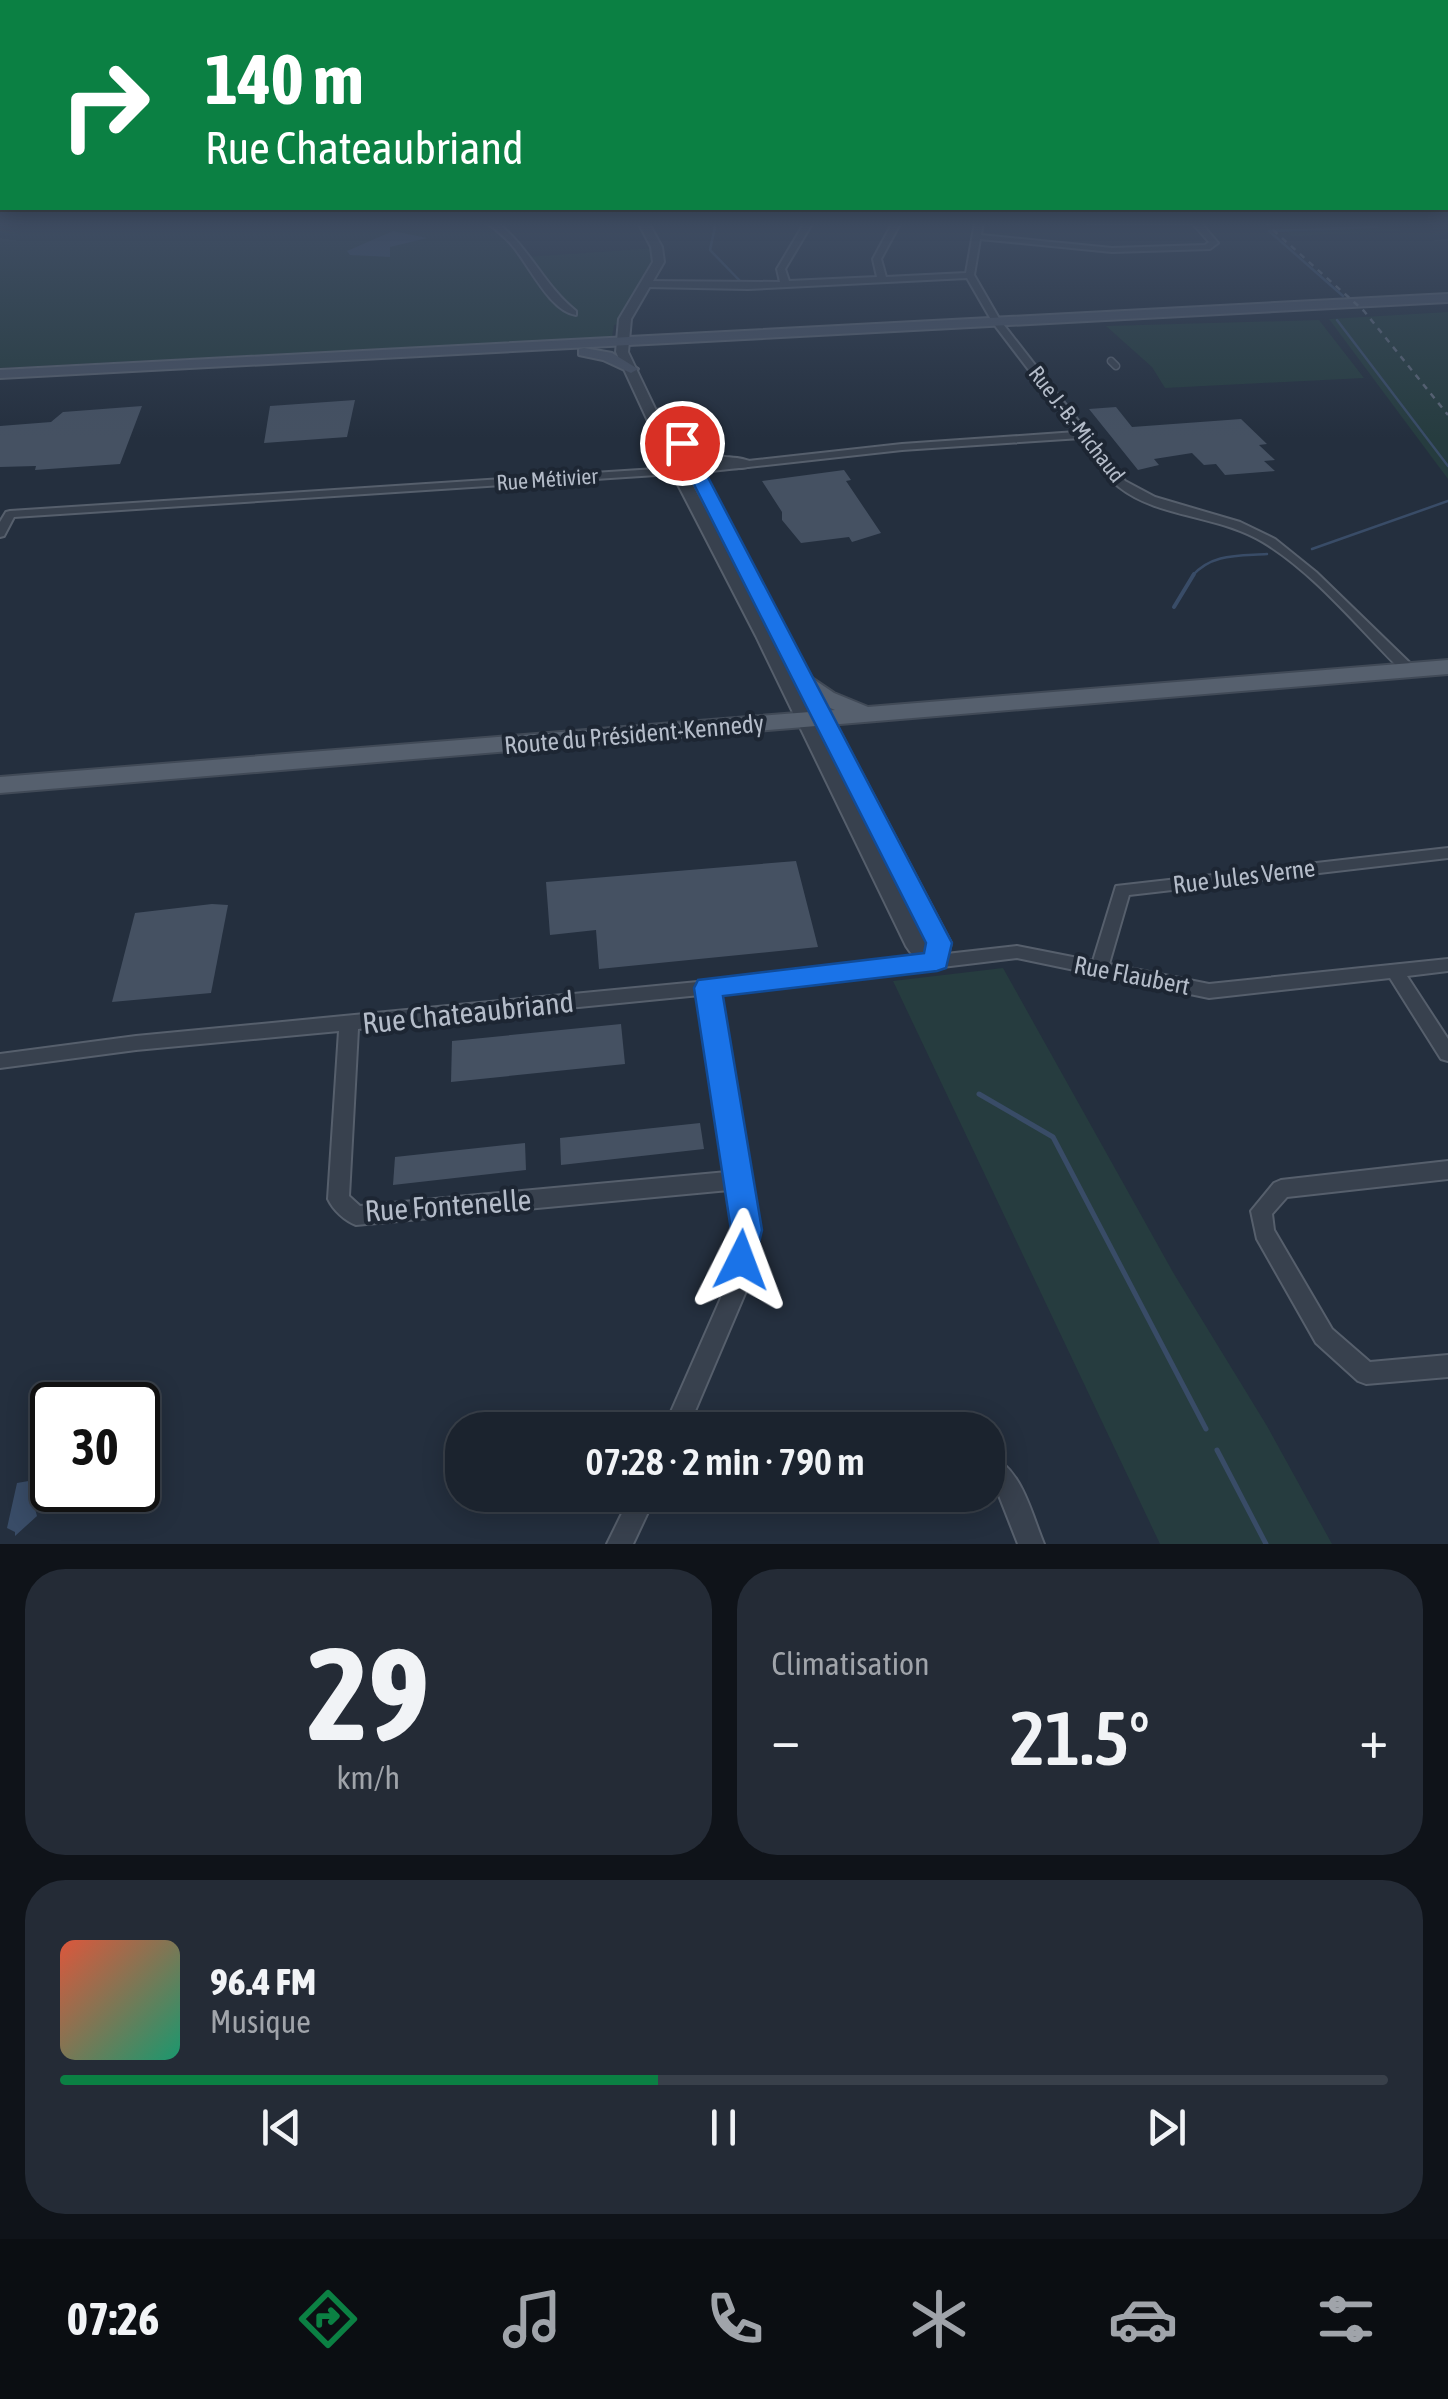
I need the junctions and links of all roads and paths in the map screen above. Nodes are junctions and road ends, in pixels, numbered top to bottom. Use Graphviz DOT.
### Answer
graph roads {
  1 [pos="552,294"];
  2 [pos="642,294"];
  3 [pos="648,294"];
  4 [pos="981,294"];
  5 [pos="1448,301"];
  6 [pos="573,313"];
  7 [pos="636,323"];
  8 [pos="998,324"];
  9 [pos="690,338"];
  10 [pos="628,344"];
  11 [pos="561,350"];
  12 [pos="631,369"];
  13 [pos="0,377"];
  14 [pos="1084,436"];
  15 [pos="682,443"];
  16 [pos="748,464"];
  17 [pos="686,470"];
  18 [pos="707,493"];
  19 [pos="0,533"];
  20 [pos="1448,667"];
  21 [pos="1409,670"];
  22 [pos="803,680"];
  23 [pos="874,714"];
  24 [pos="815,719"];
  25 [pos="0,786"];
  26 [pos="1448,853"];
  27 [pos="937,961"];
  28 [pos="1448,966"];
  29 [pos="1099,969"];
  30 [pos="1395,972"];
  31 [pos="708,988"];
  32 [pos="349,1024"];
  33 [pos="1448,1054"];
  34 [pos="0,1061"];
  35 [pos="1448,1170"];
  36 [pos="738,1180"];
  37 [pos="1448,1366"];
  38 [pos="683,1412"];
  39 [pos="1005,1483"];
  40 [pos="636,1512"];
  41 [pos="620,1544"];
  42 [pos="1031,1544"];
  1 -- 6 [label="street"];
  2 -- 10 [label="street"];
  3 -- 7 [label="street"];
  4 -- 8 [label="street, Rue J.-B.-Michaud"];
  5 -- 8 [label="main road"];
  7 -- 9 [label="main road"];
  7 -- 10 [label="street"];
  8 -- 9 [label="main road"];
  8 -- 10 [label="main road"];
  8 -- 14 [label="street, Rue J.-B.-Michaud"];
  9 -- 10 [label="main road"];
  10 -- 11 [label="main road"];
  10 -- 12 [label="street"];
  10 -- 13 [label="main road"];
  10 -- 15 [label="street"];
  11 -- 12 [label="main road"];
  11 -- 13 [label="main road"];
  12 -- 17 [label="street"];
  14 -- 16 [label="street, Rue Métivier"];
  14 -- 21 [label="street, Rue J.-B.-Michaud"];
  15 -- 16 [label="street"];
  15 -- 17 [label="street"];
  16 -- 17 [label="street, Rue Métivier"];
  16 -- 18 [label="street"];
  17 -- 18 [label="street"];
  17 -- 19 [label="street, Rue Métivier"];
  17 -- 24 [label="street"];
  18 -- 22 [label="street"];
  20 -- 21 [label="main road, Route du Président-Kennedy"];
  21 -- 23 [label="main road, Route du Président-Kennedy"];
  22 -- 23 [label="main road"];
  22 -- 24 [label="street"];
  23 -- 24 [label="main road, Route du Président-Kennedy"];
  24 -- 25 [label="main road, Route du Président-Kennedy"];
  24 -- 27 [label="street"];
  26 -- 29 [label="street, Rue Jules Verne"];
  27 -- 29 [label="street, Rue Flaubert"];
  27 -- 31 [label="street, Rue Chateaubriand"];
  28 -- 30 [label="street, Rue Flaubert"];
  29 -- 30 [label="street, Rue Flaubert"];
  30 -- 33 [label="street"];
  31 -- 32 [label="street, Rue Chateaubriand"];
  31 -- 36 [label="street"];
  32 -- 34 [label="street, Rue Chateaubriand"];
  32 -- 36 [label="street, Rue Fontenelle"];
  35 -- 37 [label="street"];
  36 -- 38 [label="street"];
  39 -- 42 [label="street"];
  40 -- 41 [label="street"];
}
